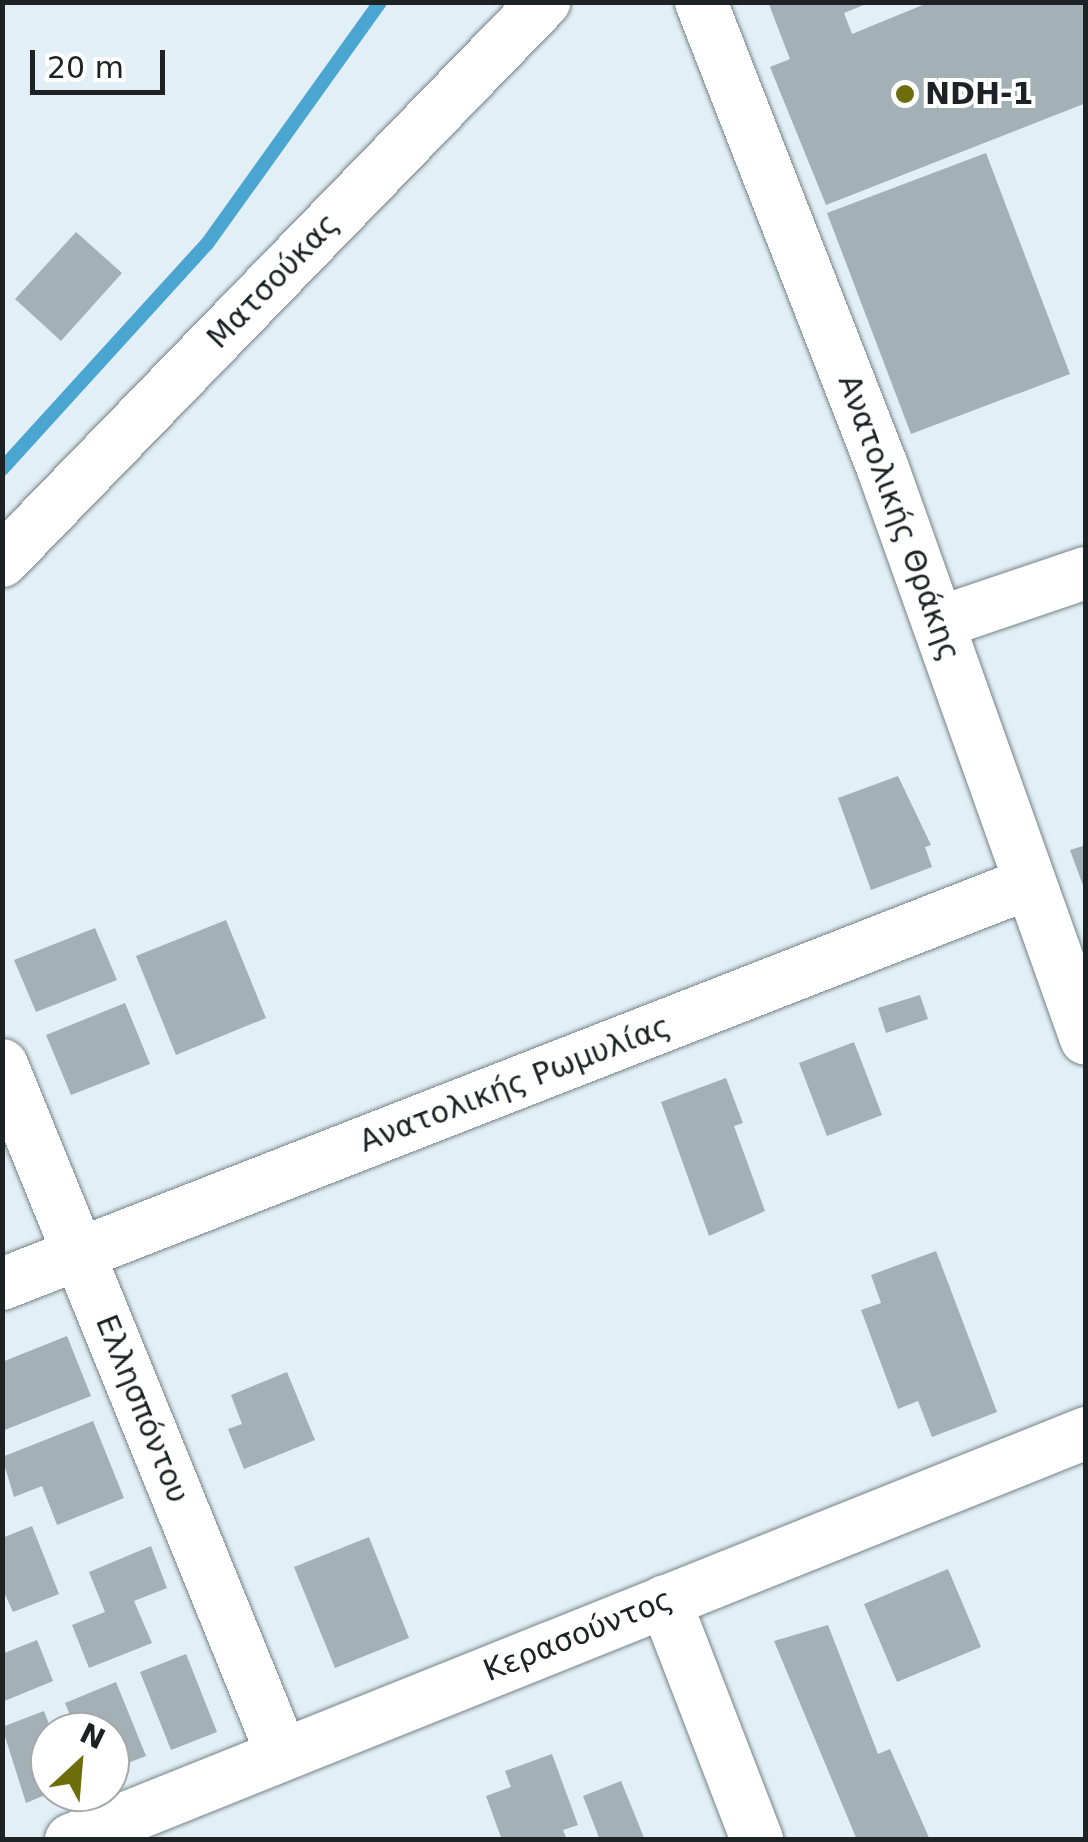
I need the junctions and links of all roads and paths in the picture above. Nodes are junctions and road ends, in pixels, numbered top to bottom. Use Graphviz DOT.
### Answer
graph roads {
  1 [pos="544,2"];
  2 [pos="701,2"];
  3 [pos="2,561"];
  4 [pos="1086,574"];
  5 [pos="938,623"];
  6 [pos="1027,884"];
  7 [pos="1086,1039"];
  8 [pos="2,1065"];
  9 [pos="79,1254"];
  10 [pos="2,1284"];
  11 [pos="1086,1433"];
  12 [pos="664,1601"];
  13 [pos="282,1754"];
  14 [pos="71,1840"];
  15 [pos="757,1840"];
  1 -- 3 [label="street, Ματσούκας"];
  2 -- 5 [label="street, Ανατολικής Θράκης"];
  4 -- 5 [label="street"];
  5 -- 6 [label="street, Ανατολικής Θράκης"];
  6 -- 7 [label="street, Ανατολικής Θράκης"];
  6 -- 9 [label="street, Ανατολικής Ρωμυλίας"];
  8 -- 9 [label="street, Ελλησπόντου"];
  9 -- 10 [label="street, Ανατολικής Ρωμυλίας"];
  9 -- 13 [label="street, Ελλησπόντου"];
  11 -- 12 [label="street, Κερασούντος"];
  12 -- 13 [label="street, Κερασούντος"];
  12 -- 15 [label="street"];
  13 -- 14 [label="street, Κερασούντος"];
}
